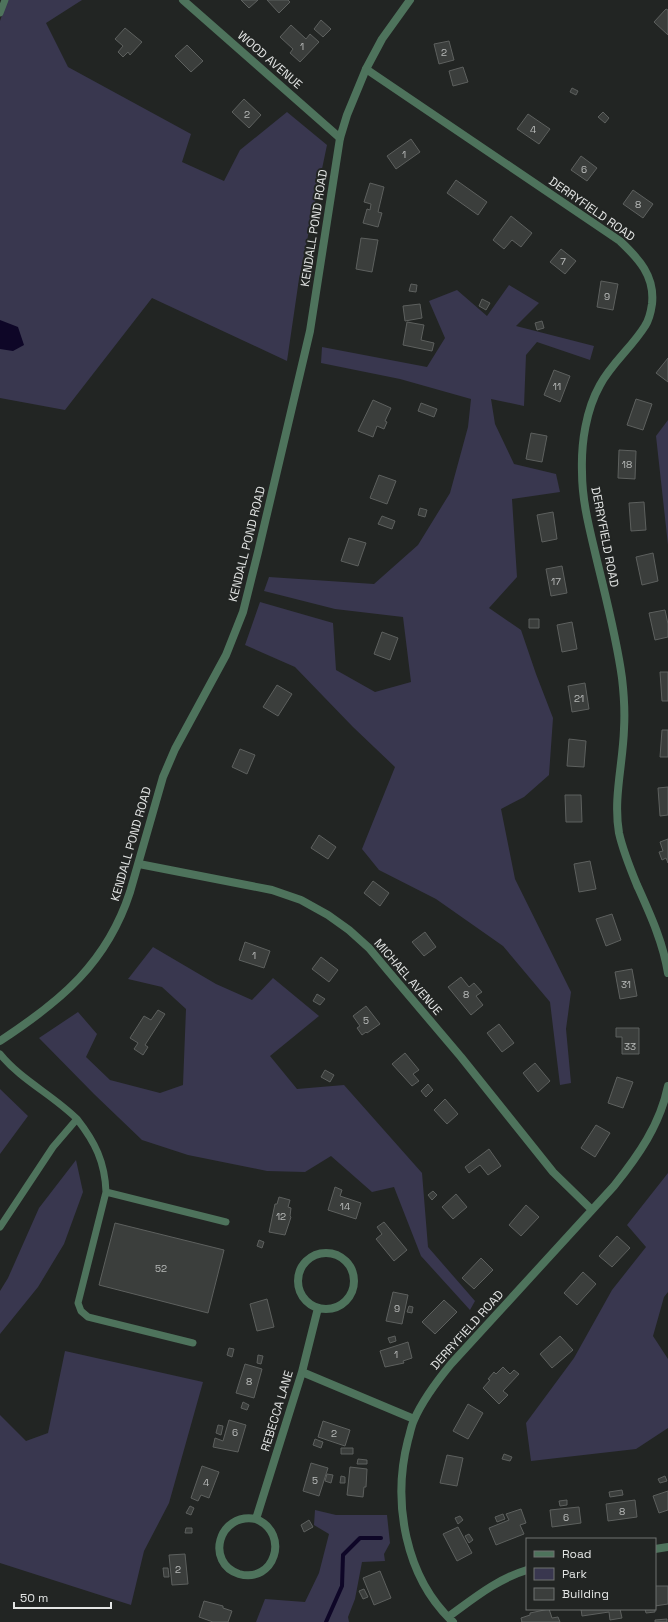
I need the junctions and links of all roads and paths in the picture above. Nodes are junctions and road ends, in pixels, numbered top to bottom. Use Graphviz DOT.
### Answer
graph roads {
  1 [pos="5,0"];
  2 [pos="183,0"];
  3 [pos="410,0"];
  4 [pos="0,13"];
  5 [pos="366,69"];
  6 [pos="340,138"];
  7 [pos="139,864"];
  8 [pos="668,973"];
  9 [pos="0,1041"];
  10 [pos="0,1054"];
  11 [pos="668,1086"];
  12 [pos="77,1119"];
  13 [pos="106,1192"];
  14 [pos="592,1210"];
  15 [pos="226,1222"];
  16 [pos="0,1227"];
  17 [pos="318,1308"];
  18 [pos="193,1343"];
  19 [pos="302,1372"];
  20 [pos="414,1419"];
  21 [pos="256,1519"];
  22 [pos="668,1547"];
  23 [pos="656,1549"];
  24 [pos="526,1570"];
  25 [pos="450,1620"];
  1 -- 4 [label="lane"];
  2 -- 6 [label="street, WOOD AVENUE"];
  3 -- 5 [label="street, KENDALL POND ROAD"];
  5 -- 6 [label="street, KENDALL POND ROAD"];
  5 -- 8 [label="street, DERRYFIELD ROAD"];
  6 -- 7 [label="street, KENDALL POND ROAD"];
  7 -- 9 [label="street, KENDALL POND ROAD"];
  7 -- 14 [label="street, MICHAEL AVENUE"];
  10 -- 12 [label="lane"];
  11 -- 14 [label="street, DERRYFIELD ROAD"];
  12 -- 13 [label="lane"];
  12 -- 16 [label="lane"];
  13 -- 15 [label="lane"];
  13 -- 18 [label="lane"];
  14 -- 20 [label="street, DERRYFIELD ROAD"];
  17 -- 17 [label="street"];
  17 -- 19 [label="street, REBECCA LANE"];
  19 -- 20 [label="street"];
  19 -- 21 [label="street, REBECCA LANE"];
  20 -- 25 [label="street, DERRYFIELD ROAD"];
  21 -- 21 [label="street"];
  22 -- 23 [label="street"];
  24 -- 25 [label="street"];
}
